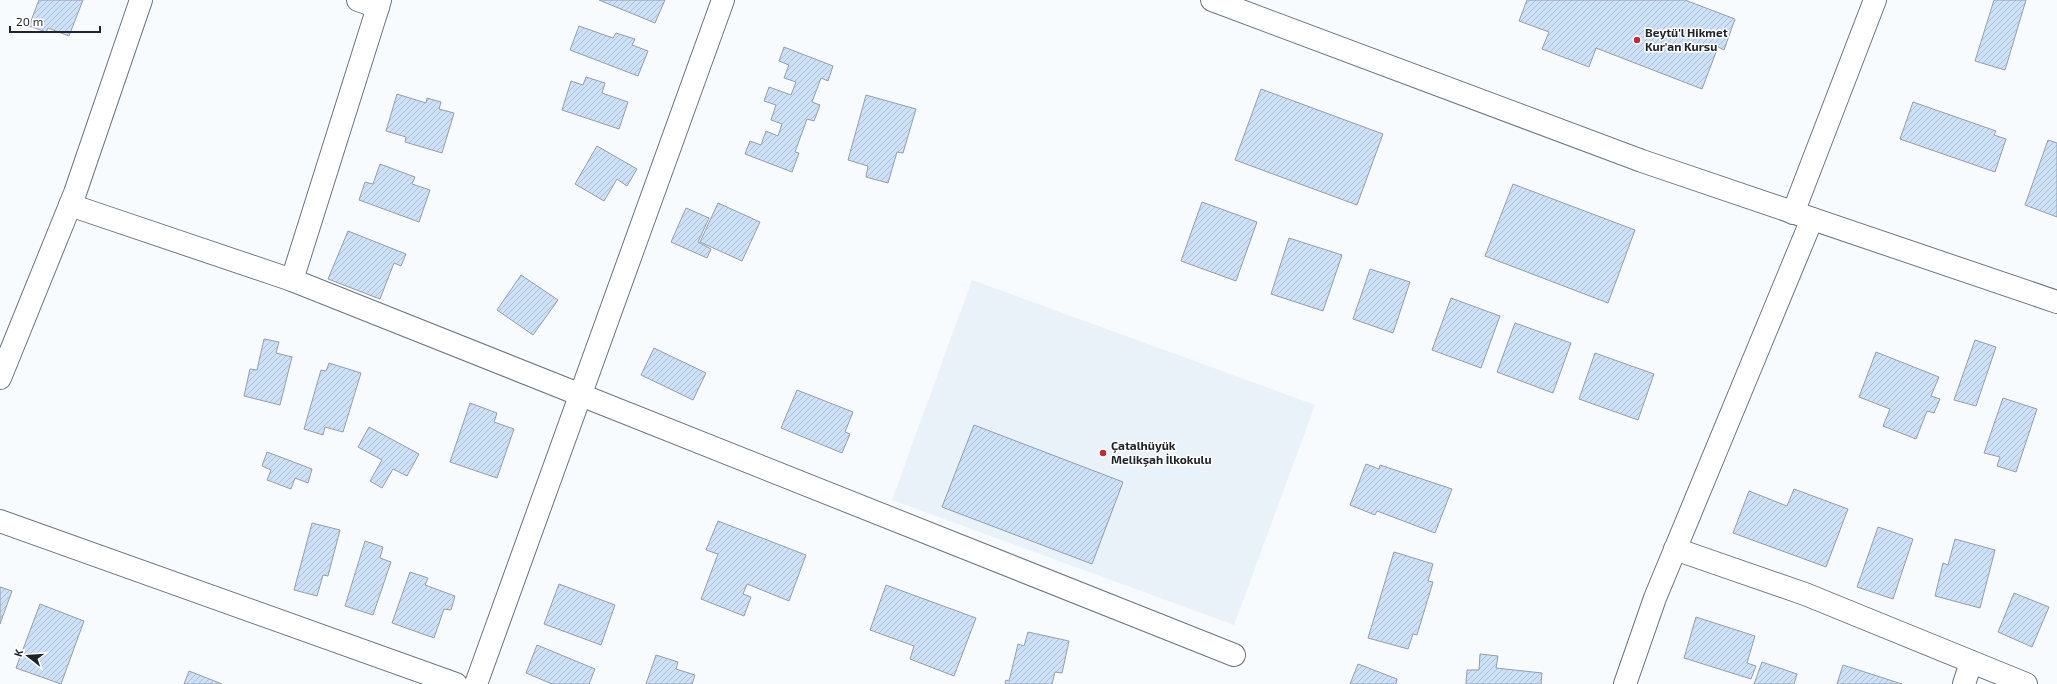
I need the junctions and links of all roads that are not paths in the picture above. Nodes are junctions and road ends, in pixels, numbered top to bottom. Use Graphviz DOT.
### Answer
graph roads {
  1 [pos="141,0"];
  2 [pos="723,0"];
  3 [pos="1212,0"];
  4 [pos="1875,0"];
  5 [pos="372,2"];
  6 [pos="70,205"];
  7 [pos="1803,216"];
  8 [pos="292,280"];
  9 [pos="2057,302"];
  10 [pos="0,378"];
  11 [pos="580,395"];
  12 [pos="0,521"];
  13 [pos="1675,549"];
  14 [pos="1234,655"];
  15 [pos="1971,662"];
  16 [pos="456,684"];
  17 [pos="476,684"];
  18 [pos="1624,684"];
  19 [pos="1964,684"];
  20 [pos="2026,684"];
  1 -- 6 [label="street"];
  2 -- 11 [label="street"];
  3 -- 7 [label="street"];
  4 -- 7 [label="street"];
  5 -- 8 [label="street"];
  6 -- 8 [label="street"];
  6 -- 10 [label="street"];
  7 -- 9 [label="street"];
  7 -- 13 [label="street"];
  8 -- 11 [label="street"];
  11 -- 14 [label="street"];
  11 -- 17 [label="street"];
  12 -- 16 [label="street"];
  13 -- 15 [label="street"];
  13 -- 18 [label="street"];
  15 -- 19 [label="street"];
  15 -- 20 [label="street"];
}
